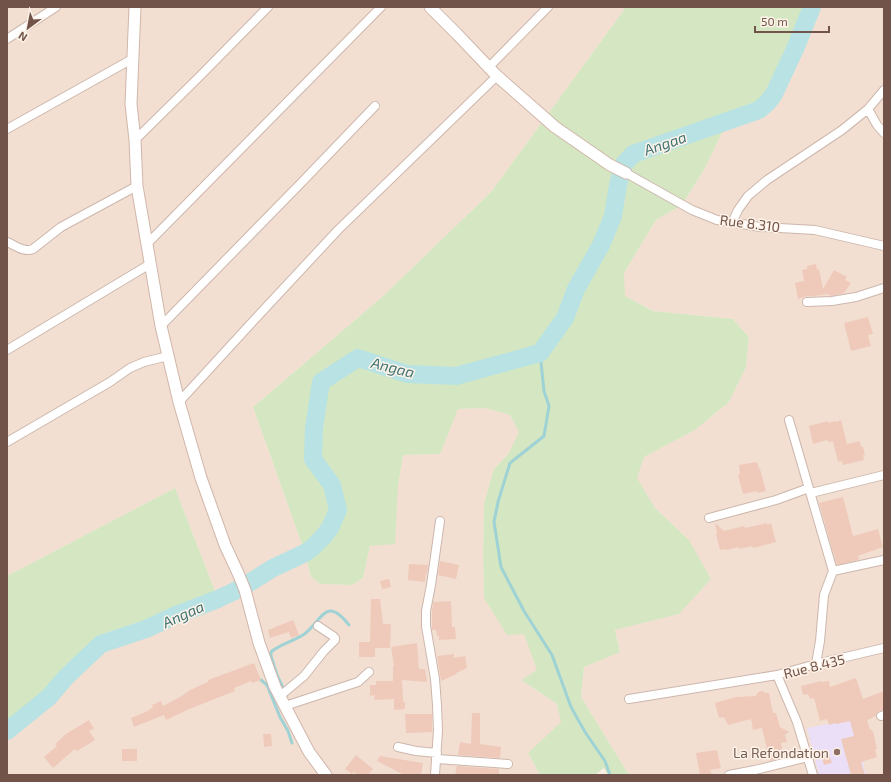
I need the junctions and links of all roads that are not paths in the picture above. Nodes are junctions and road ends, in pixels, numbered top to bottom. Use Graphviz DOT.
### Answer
graph roads {
  1 [pos="56,7"];
  2 [pos="268,7"];
  3 [pos="381,7"];
  4 [pos="430,7"];
  5 [pos="548,7"];
  6 [pos="136,8"];
  7 [pos="7,39"];
  8 [pos="134,58"];
  9 [pos="489,67"];
  10 [pos="497,76"];
  11 [pos="884,90"];
  12 [pos="375,106"];
  13 [pos="868,109"];
  14 [pos="7,129"];
  15 [pos="884,132"];
  16 [pos="135,140"];
  17 [pos="626,173"];
  18 [pos="137,186"];
  19 [pos="732,223"];
  20 [pos="7,242"];
  21 [pos="146,245"];
  22 [pos="884,246"];
  23 [pos="150,264"];
  24 [pos="884,288"];
  25 [pos="806,302"];
  26 [pos="160,326"];
  27 [pos="7,350"];
  28 [pos="168,356"];
  29 [pos="179,402"];
  30 [pos="790,420"];
  31 [pos="7,442"];
  32 [pos="884,475"];
  33 [pos="810,491"];
  34 [pos="709,518"];
  35 [pos="440,521"];
  36 [pos="884,560"];
  37 [pos="833,571"];
  38 [pos="318,626"];
  39 [pos="884,648"];
  40 [pos="816,664"];
  41 [pos="369,672"];
  42 [pos="777,675"];
  43 [pos="280,696"];
  44 [pos="629,699"];
  45 [pos="285,706"];
  46 [pos="398,746"];
  47 [pos="437,756"];
  48 [pos="808,757"];
  49 [pos="508,764"];
  50 [pos="326,775"];
  51 [pos="435,775"];
  52 [pos="729,775"];
  53 [pos="813,775"];
  1 -- 7 [label="street"];
  2 -- 16 [label="street"];
  3 -- 21 [label="street"];
  4 -- 9 [label="street"];
  5 -- 9 [label="street"];
  6 -- 8 [label="street"];
  8 -- 14 [label="street"];
  8 -- 16 [label="street"];
  9 -- 10 [label="street"];
  10 -- 17 [label="street"];
  10 -- 29 [label="street"];
  11 -- 13 [label="street"];
  12 -- 26 [label="street"];
  13 -- 15 [label="street"];
  13 -- 19 [label="street"];
  16 -- 18 [label="street"];
  17 -- 19 [label="street, Rue 8.310"];
  18 -- 20 [label="street"];
  18 -- 21 [label="street"];
  19 -- 22 [label="street, Rue 8.310"];
  21 -- 23 [label="street"];
  23 -- 26 [label="street"];
  23 -- 27 [label="street"];
  24 -- 25 [label="street"];
  26 -- 28 [label="street"];
  28 -- 29 [label="street"];
  28 -- 31 [label="street"];
  29 -- 43 [label="street"];
  30 -- 33 [label="street"];
  32 -- 33 [label="street"];
  33 -- 34 [label="street"];
  33 -- 37 [label="street"];
  35 -- 47 [label="street"];
  36 -- 37 [label="street"];
  37 -- 40 [label="street"];
  38 -- 43 [label="street"];
  39 -- 40 [label="street, Rue 8.435"];
  40 -- 42 [label="street, Rue 8.435"];
  41 -- 45 [label="street"];
  42 -- 44 [label="street"];
  42 -- 48 [label="street, Rue 8.435"];
  43 -- 45 [label="street"];
  45 -- 50 [label="street"];
  46 -- 47 [label="street"];
  47 -- 49 [label="street"];
  47 -- 51 [label="street"];
  48 -- 52 [label="street"];
  48 -- 53 [label="street, Rue 8.435"];
}
